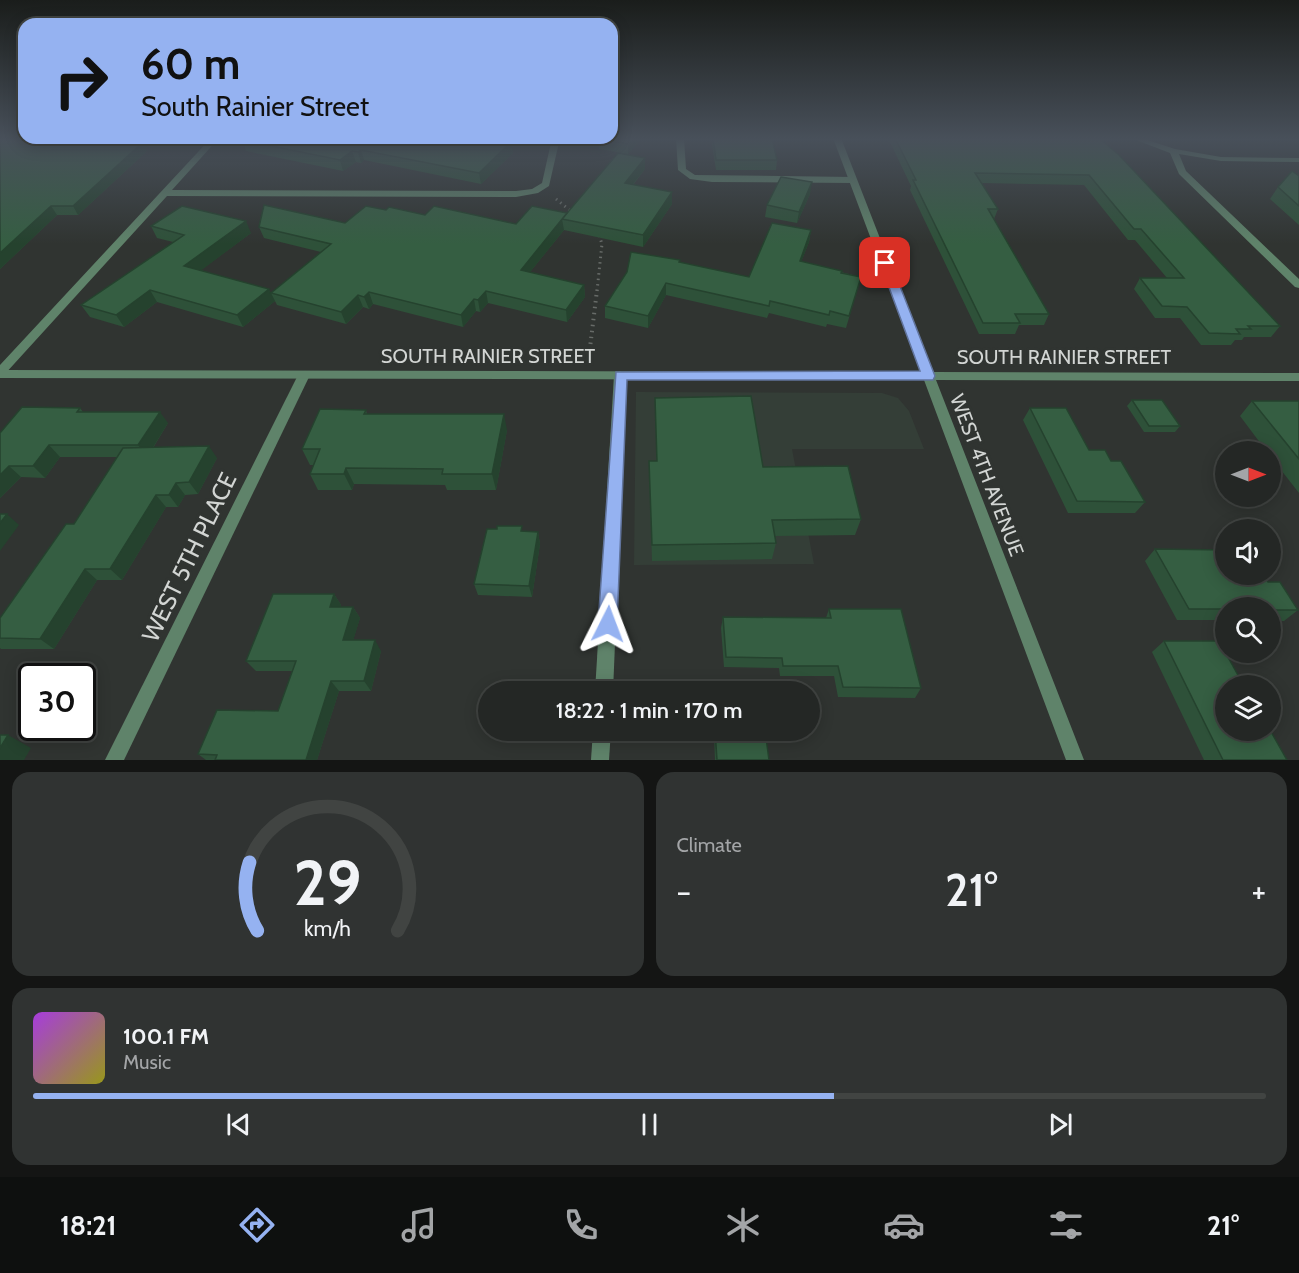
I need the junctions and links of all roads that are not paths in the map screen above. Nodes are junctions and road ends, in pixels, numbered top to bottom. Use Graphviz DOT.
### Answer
graph roads {
  1 [pos="183,173"];
  2 [pos="548,173"];
  3 [pos="687,173"];
  4 [pos="851,173"];
  5 [pos="1184,173"];
  6 [pos="854,180"];
  7 [pos="165,193"];
  8 [pos="1299,285"];
  9 [pos="0,373"];
  10 [pos="304,375"];
  11 [pos="620,375"];
  12 [pos="928,376"];
  13 [pos="1299,377"];
  14 [pos="605,681"];
  15 [pos="601,741"];
  16 [pos="114,760"];
  17 [pos="600,760"];
  18 [pos="1075,760"];
  1 -- 7 [label="street"];
  2 -- 7 [label="street"];
  3 -- 6 [label="street"];
  4 -- 6 [label="street, WEST 4TH AVENUE"];
  5 -- 8 [label="street"];
  6 -- 12 [label="street, WEST 4TH AVENUE"];
  7 -- 9 [label="street"];
  9 -- 10 [label="street, SOUTH RAINIER STREET"];
  10 -- 11 [label="street, SOUTH RAINIER STREET"];
  10 -- 16 [label="street, WEST 5TH PLACE"];
  11 -- 12 [label="street, SOUTH RAINIER STREET"];
  11 -- 14 [label="street"];
  12 -- 13 [label="street, SOUTH RAINIER STREET"];
  12 -- 18 [label="street, WEST 4TH AVENUE"];
  15 -- 17 [label="street"];
}
